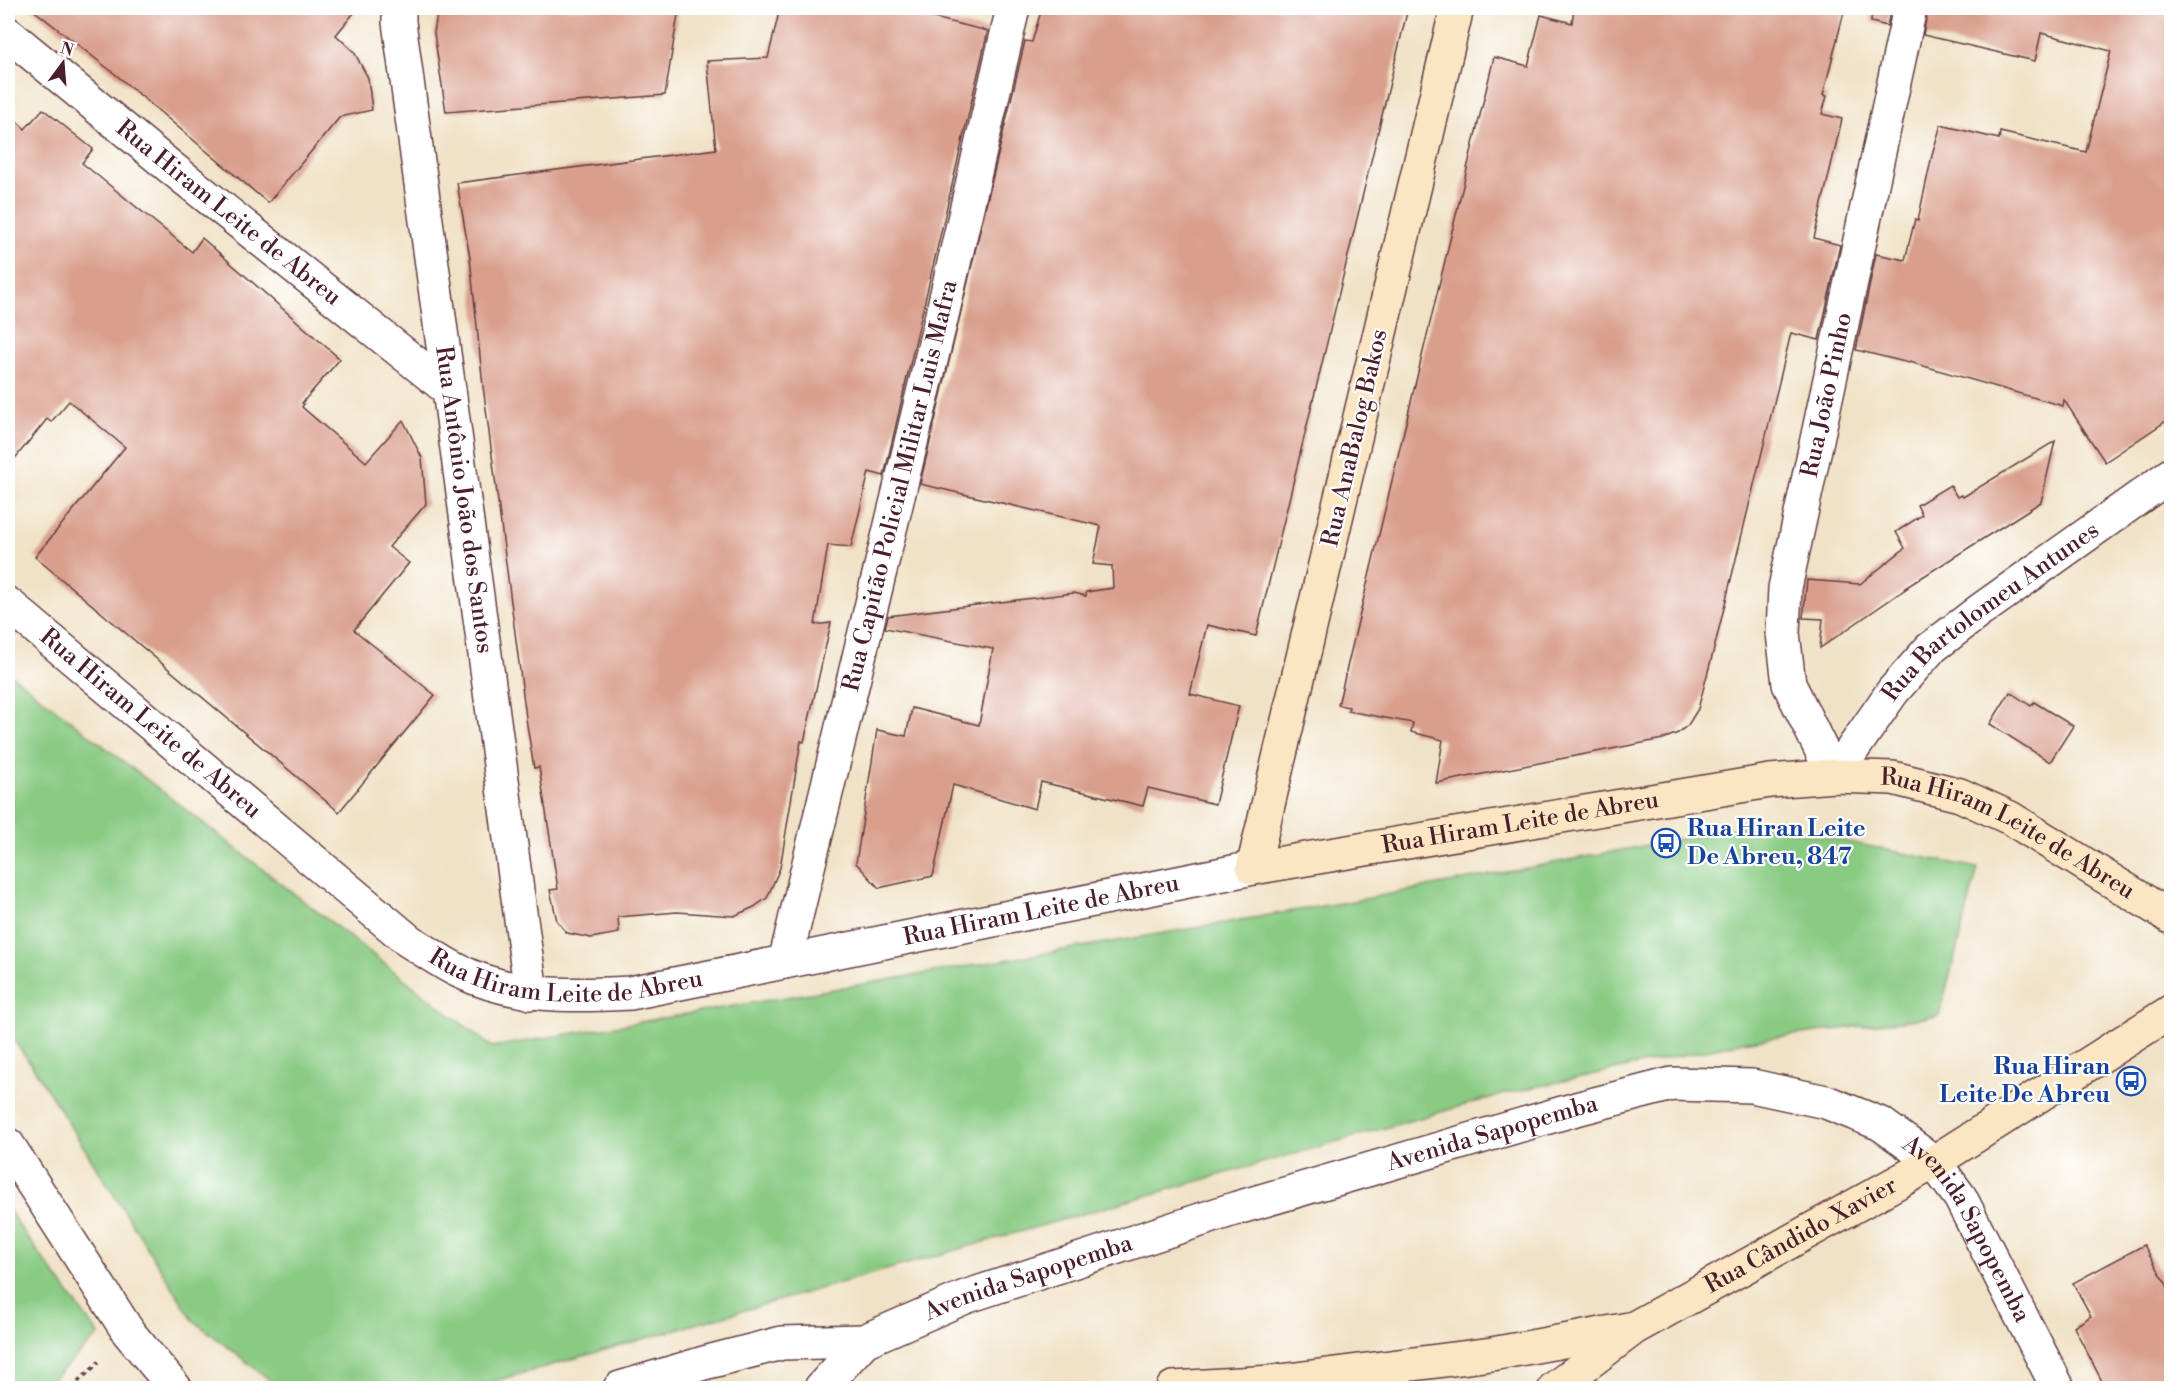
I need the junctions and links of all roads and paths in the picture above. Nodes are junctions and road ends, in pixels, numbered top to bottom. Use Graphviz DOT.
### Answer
graph roads {
  1 [pos="399,8"];
  2 [pos="1013,8"];
  3 [pos="1457,8"];
  4 [pos="1910,8"];
  5 [pos="8,34"];
  6 [pos="449,390"];
  7 [pos="2172,474"];
  8 [pos="8,604"];
  9 [pos="1834,776"];
  10 [pos="1253,868"];
  11 [pos="2172,918"];
  12 [pos="785,962"];
  13 [pos="531,993"];
  14 [pos="2172,1011"];
  15 [pos="8,1145"];
  16 [pos="1934,1162"];
  17 [pos="1634,1328"];
  18 [pos="864,1341"];
  19 [pos="1286,1385"];
  20 [pos="175,1389"];
  21 [pos="620,1389"];
  22 [pos="821,1389"];
  23 [pos="1173,1389"];
  24 [pos="1555,1389"];
  25 [pos="2058,1389"];
  1 -- 6 [label="street, Rua Antônio João dos Santos"];
  2 -- 12 [label="street, Rua Capitão Policial Militar Luis Mafra"];
  3 -- 10 [label="main road, Rua AnaBalog Bakos"];
  4 -- 9 [label="street, Rua João Pinho"];
  5 -- 6 [label="street, Rua Hiram Leite de Abreu"];
  6 -- 13 [label="street, Rua Antônio João dos Santos"];
  7 -- 9 [label="street, Rua Bartolomeu Antunes"];
  8 -- 13 [label="street, Rua Hiram Leite de Abreu"];
  9 -- 10 [label="main road, Rua Hiram Leite de Abreu"];
  9 -- 11 [label="main road, Rua Hiram Leite de Abreu"];
  10 -- 12 [label="street, Rua Hiram Leite de Abreu"];
  12 -- 13 [label="street, Rua Hiram Leite de Abreu"];
  14 -- 16 [label="main road, Rua Cândido Xavier"];
  15 -- 20 [label="street"];
  16 -- 17 [label="main road, Rua Cândido Xavier"];
  16 -- 18 [label="street, Avenida Sapopemba"];
  16 -- 25 [label="street, Avenida Sapopemba"];
  17 -- 19 [label="main road"];
  17 -- 24 [label="main road, Rua Cândido Xavier"];
  18 -- 21 [label="street"];
  18 -- 22 [label="street, Avenida Sapopemba"];
  19 -- 23 [label="main road"];
}
